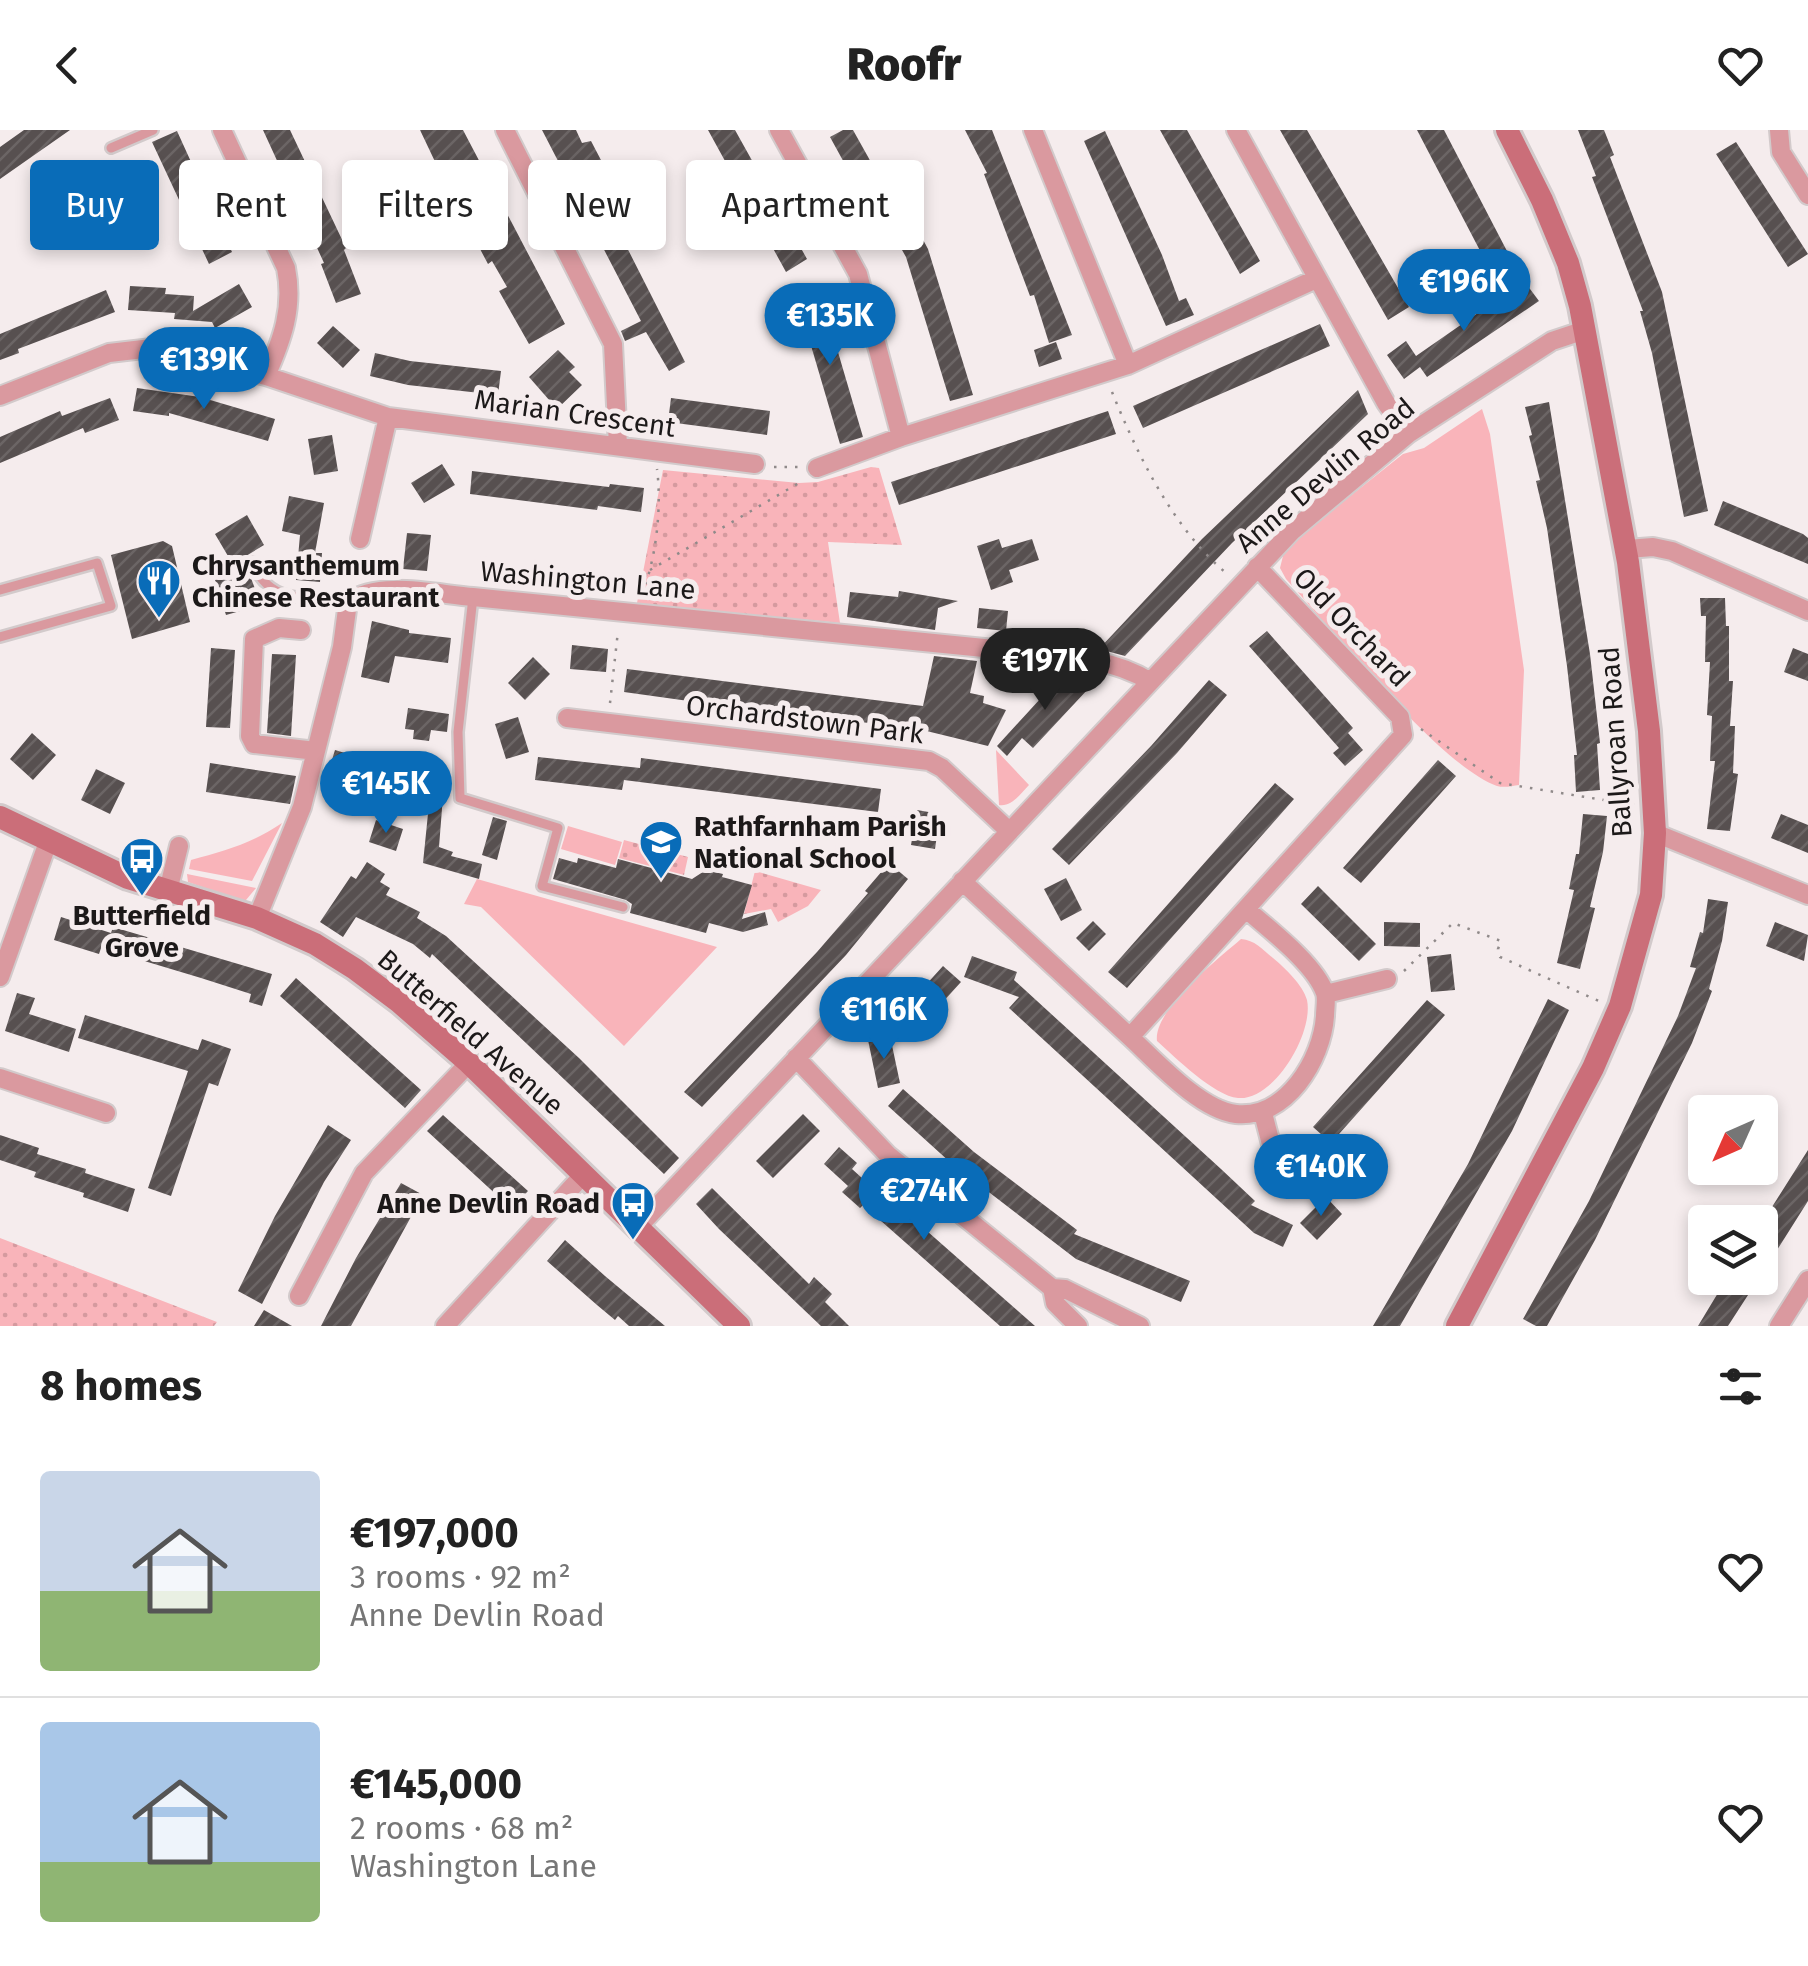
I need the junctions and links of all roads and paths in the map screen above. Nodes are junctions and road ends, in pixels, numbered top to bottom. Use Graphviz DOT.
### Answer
graph roads {
  1 [pos="153,130"];
  2 [pos="222,130"];
  3 [pos="505,130"];
  4 [pos="780,130"];
  5 [pos="1033,130"];
  6 [pos="1236,130"];
  7 [pos="1507,130"];
  8 [pos="1779,130"];
  9 [pos="111,148"];
  10 [pos="1808,194"];
  11 [pos="1316,279"];
  12 [pos="1585,330"];
  13 [pos="1128,365"];
  14 [pos="266,376"];
  15 [pos="1109,386"];
  16 [pos="0,396"];
  17 [pos="388,417"];
  18 [pos="1408,434"];
  19 [pos="901,437"];
  20 [pos="618,446"];
  21 [pos="656,463"];
  22 [pos="765,466"];
  23 [pos="808,472"];
  24 [pos="360,539"];
  25 [pos="1627,549"];
  26 [pos="254,562"];
  27 [pos="1257,567"];
  28 [pos="650,570"];
  29 [pos="1228,575"];
  30 [pos="0,590"];
  31 [pos="473,597"];
  32 [pos="348,602"];
  33 [pos="1808,611"];
  34 [pos="630,612"];
  35 [pos="301,630"];
  36 [pos="0,636"];
  37 [pos="1150,681"];
  38 [pos="568,718"];
  39 [pos="607,722"];
  40 [pos="1408,727"];
  41 [pos="316,751"];
  42 [pos="1637,804"];
  43 [pos="0,817"];
  44 [pos="1009,831"];
  45 [pos="1655,832"];
  46 [pos="48,842"];
  47 [pos="179,846"];
  48 [pos="962,881"];
  49 [pos="168,891"];
  50 [pos="1808,894"];
  51 [pos="623,907"];
  52 [pos="1246,909"];
  53 [pos="257,918"];
  54 [pos="1395,976"];
  55 [pos="0,977"];
  56 [pos="1326,994"];
  57 [pos="1599,1002"];
  58 [pos="1130,1038"];
  59 [pos="796,1058"];
  60 [pos="469,1064"];
  61 [pos="0,1078"];
  62 [pos="106,1113"];
  63 [pos="1263,1113"];
  64 [pos="584,1174"];
  65 [pos="1280,1184"];
  66 [pos="638,1227"];
  67 [pos="1808,1280"];
  68 [pos="1052,1288"];
  69 [pos="299,1296"];
  70 [pos="444,1326"];
  71 [pos="739,1326"];
  72 [pos="1078,1326"];
  73 [pos="1140,1326"];
  74 [pos="1457,1326"];
  75 [pos="1779,1326"];
  1 -- 9 [label="lane"];
  2 -- 14 [label="street"];
  3 -- 20 [label="street"];
  4 -- 19 [label="street"];
  5 -- 13 [label="street"];
  6 -- 11 [label="street"];
  7 -- 12 [label="main road, Ballyroan Road"];
  8 -- 10 [label="street"];
  11 -- 13 [label="street"];
  11 -- 18 [label="street"];
  12 -- 18 [label="street, Anne Devlin Road"];
  12 -- 25 [label="main road, Ballyroan Road"];
  13 -- 19 [label="street"];
  14 -- 16 [label="street, Marian Crescent"];
  14 -- 17 [label="street, Marian Crescent"];
  15 -- 29 [label="path"];
  17 -- 20 [label="street, Marian Crescent"];
  17 -- 24 [label="street"];
  18 -- 27 [label="street, Anne Devlin Road"];
  19 -- 23 [label="street"];
  20 -- 22 [label="street, Marian Crescent"];
  21 -- 28 [label="path"];
  22 -- 23 [label="path"];
  23 -- 28 [label="path"];
  25 -- 33 [label="street"];
  25 -- 45 [label="main road, Ballyroan Road"];
  26 -- 32 [label="lane"];
  27 -- 37 [label="street, Anne Devlin Road"];
  27 -- 40 [label="street, Old Orchard"];
  28 -- 34 [label="path"];
  30 -- 36 [label="lane"];
  31 -- 32 [label="street, Washington Lane"];
  31 -- 34 [label="street, Washington Lane"];
  31 -- 51 [label="lane"];
  32 -- 41 [label="street"];
  34 -- 37 [label="street, Washington Lane"];
  34 -- 39 [label="path"];
  35 -- 41 [label="street"];
  37 -- 44 [label="street, Anne Devlin Road"];
  38 -- 39 [label="street, Orchardstown Park"];
  39 -- 44 [label="street, Orchardstown Park"];
  40 -- 42 [label="path"];
  40 -- 52 [label="street"];
  41 -- 53 [label="street"];
  43 -- 46 [label="main road, Butterfield Avenue"];
  44 -- 48 [label="street, Anne Devlin Road"];
  45 -- 50 [label="street"];
  45 -- 74 [label="main road, Ballyroan Road"];
  46 -- 49 [label="main road, Butterfield Avenue"];
  46 -- 55 [label="street"];
  47 -- 49 [label="street"];
  48 -- 58 [label="street"];
  48 -- 59 [label="street, Anne Devlin Road"];
  49 -- 53 [label="main road, Butterfield Avenue"];
  52 -- 56 [label="street"];
  52 -- 58 [label="street"];
  53 -- 60 [label="main road, Butterfield Avenue"];
  54 -- 56 [label="street"];
  54 -- 57 [label="path"];
  56 -- 63 [label="street"];
  58 -- 63 [label="street"];
  59 -- 66 [label="street, Anne Devlin Road"];
  59 -- 68 [label="street"];
  60 -- 64 [label="main road, Butterfield Avenue"];
  60 -- 69 [label="street"];
  61 -- 62 [label="street"];
  63 -- 65 [label="street"];
  64 -- 66 [label="main road, Butterfield Avenue"];
  64 -- 70 [label="street"];
  66 -- 71 [label="main road, Butterfield Avenue"];
  67 -- 75 [label="street"];
  68 -- 72 [label="street"];
  68 -- 73 [label="street"];
}
